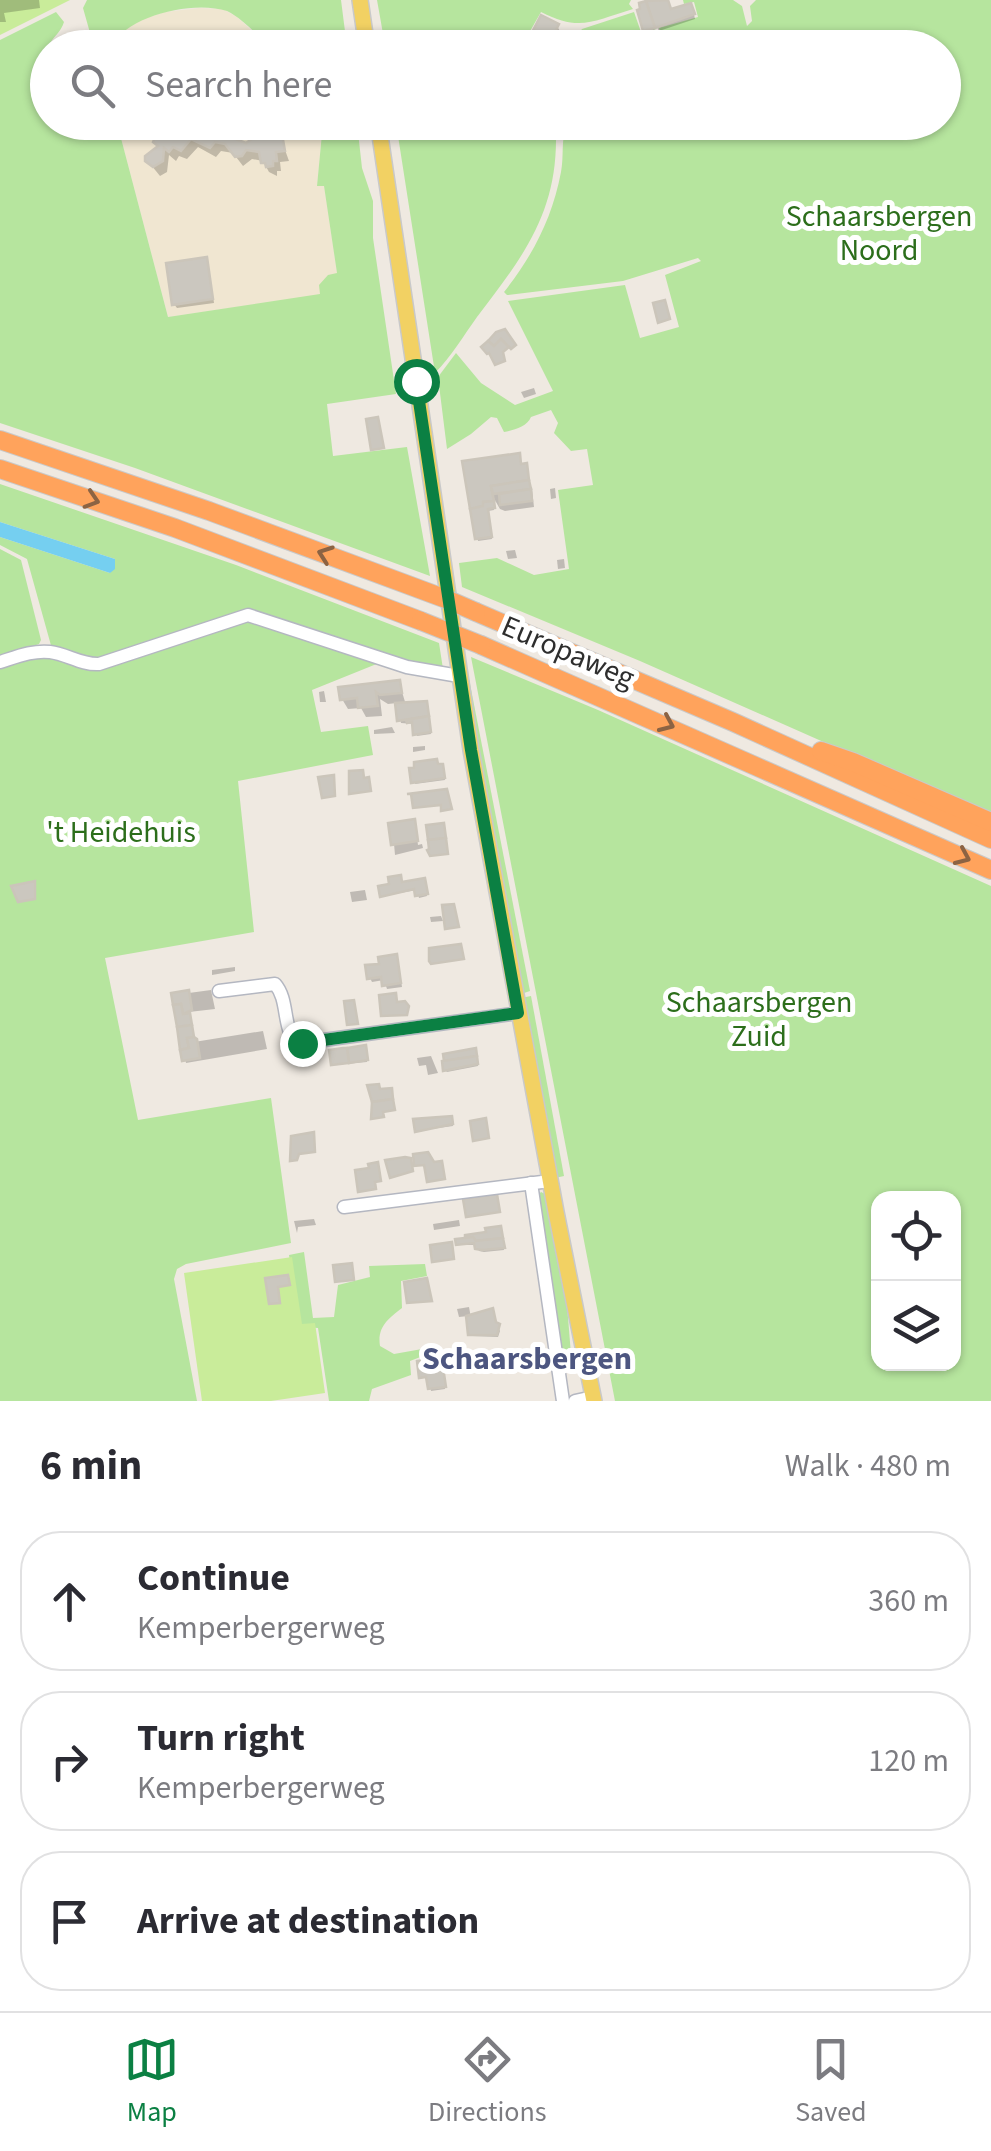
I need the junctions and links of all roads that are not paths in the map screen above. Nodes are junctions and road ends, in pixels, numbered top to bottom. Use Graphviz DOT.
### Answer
graph roads {
  1 [pos="360,0"];
  2 [pos="364,30"];
  3 [pos="381,140"];
  4 [pos="0,440"];
  5 [pos="0,469"];
  6 [pos="0,662"];
  7 [pos="460,676"];
  8 [pos="733,722"];
  9 [pos="991,822"];
  10 [pos="991,840"];
  11 [pos="991,870"];
  12 [pos="219,991"];
  13 [pos="518,1013"];
  14 [pos="550,1180"];
  15 [pos="531,1182"];
  16 [pos="344,1208"];
  17 [pos="594,1399"];
  18 [pos="563,1401"];
  19 [pos="575,1401"];
  1 -- 2 [label="main road"];
  3 -- 7 [label="main road"];
  8 -- 4 [label="highway, Europaweg, one-way, bridge"];
  5 -- 11 [label="highway, Europaweg, one-way, bridge"];
  6 -- 7 [label="street"];
  7 -- 13 [label="main road"];
  8 -- 9 [label="highway"];
  8 -- 10 [label="highway, Europaweg"];
  12 -- 13 [label="street"];
  13 -- 14 [label="main road"];
  14 -- 15 [label="street"];
  14 -- 17 [label="main road"];
  15 -- 16 [label="street"];
  15 -- 18 [label="street"];
  17 -- 19 [label="street"];
}
